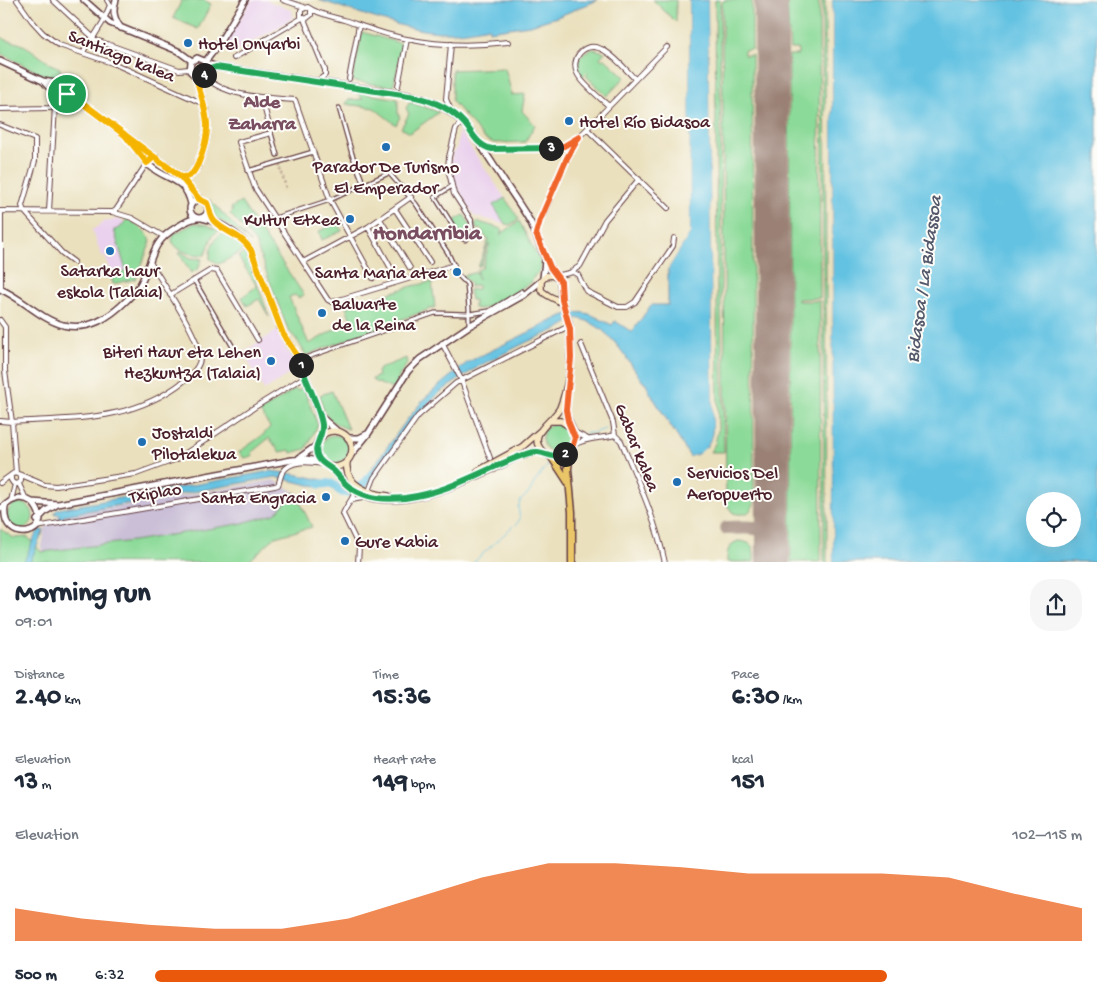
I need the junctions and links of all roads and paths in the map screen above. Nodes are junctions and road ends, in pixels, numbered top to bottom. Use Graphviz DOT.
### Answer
graph roads {
  1 [pos="17,0"];
  2 [pos="53,0"];
  3 [pos="84,0"];
  4 [pos="107,0"];
  5 [pos="116,0"];
  6 [pos="244,0"];
  7 [pos="283,0"];
  8 [pos="304,7"];
  9 [pos="112,8"];
  10 [pos="310,10"];
  11 [pos="303,18"];
  12 [pos="104,19"];
  13 [pos="359,25"];
  14 [pos="121,28"];
  15 [pos="93,38"];
  16 [pos="407,39"];
  17 [pos="508,42"];
  18 [pos="450,44"];
  19 [pos="667,47"];
  20 [pos="83,52"];
  21 [pos="234,58"];
  22 [pos="0,61"];
  23 [pos="192,61"];
  24 [pos="206,62"];
  25 [pos="216,67"];
  26 [pos="189,69"];
  27 [pos="204,74"];
  28 [pos="196,77"];
  29 [pos="348,79"];
  30 [pos="635,79"];
  31 [pos="43,81"];
  32 [pos="316,82"];
  33 [pos="56,83"];
  34 [pos="64,86"];
  35 [pos="398,86"];
  36 [pos="53,91"];
  37 [pos="61,95"];
  38 [pos="73,96"];
  39 [pos="262,98"];
  40 [pos="204,104"];
  41 [pos="609,106"];
  42 [pos="339,108"];
  43 [pos="0,109"];
  44 [pos="451,111"];
  45 [pos="462,121"];
  46 [pos="0,125"];
  47 [pos="587,129"];
  48 [pos="271,133"];
  49 [pos="124,134"];
  50 [pos="579,137"];
  51 [pos="480,144"];
  52 [pos="558,148"];
  53 [pos="313,152"];
  54 [pos="277,155"];
  55 [pos="154,157"];
  56 [pos="567,158"];
  57 [pos="147,163"];
  58 [pos="248,171"];
  59 [pos="181,177"];
  60 [pos="638,179"];
  61 [pos="364,185"];
  62 [pos="452,186"];
  63 [pos="411,197"];
  64 [pos="199,199"];
  65 [pos="330,200"];
  66 [pos="191,204"];
  67 [pos="668,208"];
  68 [pos="395,209"];
  69 [pos="0,211"];
  70 [pos="24,211"];
  71 [pos="50,211"];
  72 [pos="190,211"];
  73 [pos="208,211"];
  74 [pos="112,212"];
  75 [pos="200,218"];
  76 [pos="275,218"];
  77 [pos="380,219"];
  78 [pos="471,220"];
  79 [pos="186,221"];
  80 [pos="215,222"];
  81 [pos="368,227"];
  82 [pos="536,234"];
  83 [pos="163,236"];
  84 [pos="350,236"];
  85 [pos="674,238"];
  86 [pos="545,258"];
  87 [pos="74,262"];
  88 [pos="150,262"];
  89 [pos="303,262"];
  90 [pos="430,262"];
  91 [pos="454,265"];
  92 [pos="410,268"];
  93 [pos="392,272"];
  94 [pos="571,272"];
  95 [pos="555,276"];
  96 [pos="373,278"];
  97 [pos="542,279"];
  98 [pos="194,280"];
  99 [pos="561,285"];
  100 [pos="0,289"];
  101 [pos="544,293"];
  102 [pos="170,295"];
  103 [pos="524,295"];
  104 [pos="550,296"];
  105 [pos="563,304"];
  106 [pos="468,314"];
  107 [pos="0,320"];
  108 [pos="468,326"];
  109 [pos="568,328"];
  110 [pos="258,340"];
  111 [pos="442,343"];
  112 [pos="581,344"];
  113 [pos="234,347"];
  114 [pos="2,357"];
  115 [pos="299,360"];
  116 [pos="569,376"];
  117 [pos="304,377"];
  118 [pos="460,379"];
  119 [pos="0,387"];
  120 [pos="7,387"];
  121 [pos="320,416"];
  122 [pos="0,421"];
  123 [pos="550,421"];
  124 [pos="12,422"];
  125 [pos="572,429"];
  126 [pos="338,432"];
  127 [pos="539,432"];
  128 [pos="368,434"];
  129 [pos="615,435"];
  130 [pos="322,436"];
  131 [pos="348,438"];
  132 [pos="588,439"];
  133 [pos="317,445"];
  134 [pos="572,448"];
  135 [pos="544,452"];
  136 [pos="351,455"];
  137 [pos="551,456"];
  138 [pos="490,458"];
  139 [pos="292,460"];
  140 [pos="322,462"];
  141 [pos="347,462"];
  142 [pos="331,467"];
  143 [pos="13,474"];
  144 [pos="21,475"];
  145 [pos="32,480"];
  146 [pos="1,482"];
  147 [pos="349,482"];
  148 [pos="17,483"];
  149 [pos="570,488"];
  150 [pos="362,492"];
  151 [pos="350,498"];
  152 [pos="26,499"];
  153 [pos="11,500"];
  154 [pos="32,502"];
  155 [pos="58,504"];
  156 [pos="2,508"];
  157 [pos="37,520"];
  158 [pos="2,522"];
  159 [pos="31,529"];
  160 [pos="358,562"];
  161 [pos="572,562"];
  162 [pos="665,562"];
  1 -- 20 [label="street, Santiago kalea"];
  2 -- 15 [label="street"];
  3 -- 12 [label="street"];
  4 -- 9 [label="street"];
  5 -- 9 [label="street"];
  6 -- 24 [label="street"];
  7 -- 8 [label="street"];
  8 -- 10 [label="street"];
  8 -- 11 [label="street"];
  9 -- 12 [label="street"];
  9 -- 14 [label="street"];
  10 -- 11 [label="street"];
  10 -- 13 [label="street"];
  11 -- 21 [label="street"];
  11 -- 32 [label="street"];
  12 -- 14 [label="street"];
  12 -- 15 [label="street"];
  13 -- 16 [label="street"];
  13 -- 29 [label="street"];
  14 -- 23 [label="street"];
  15 -- 20 [label="street"];
  15 -- 26 [label="street"];
  16 -- 18 [label="street"];
  16 -- 35 [label="street"];
  17 -- 18 [label="street"];
  18 -- 44 [label="street"];
  19 -- 30 [label="street"];
  20 -- 40 [label="street, Santiago kalea"];
  22 -- 31 [label="street"];
  23 -- 24 [label="street"];
  23 -- 26 [label="street"];
  24 -- 25 [label="street"];
  24 -- 27 [label="street"];
  25 -- 27 [label="street"];
  25 -- 32 [label="street"];
  26 -- 28 [label="street"];
  27 -- 28 [label="street"];
  27 -- 39 [label="street"];
  28 -- 40 [label="street"];
  30 -- 41 [label="street"];
  30 -- 41 [label="street"];
  31 -- 33 [label="street"];
  31 -- 36 [label="street"];
  32 -- 44 [label="street"];
  33 -- 34 [label="street"];
  33 -- 36 [label="street"];
  34 -- 37 [label="street"];
  34 -- 38 [label="street"];
  36 -- 37 [label="street"];
  36 -- 43 [label="street"];
  37 -- 38 [label="street"];
  37 -- 71 [label="street"];
  38 -- 49 [label="street"];
  39 -- 48 [label="street"];
  39 -- 53 [label="street"];
  40 -- 59 [label="street"];
  41 -- 47 [label="street"];
  42 -- 61 [label="street"];
  44 -- 45 [label="street"];
  45 -- 51 [label="street"];
  45 -- 62 [label="street"];
  46 -- 70 [label="street"];
  47 -- 50 [label="street"];
  47 -- 60 [label="street"];
  48 -- 54 [label="street"];
  48 -- 58 [label="street"];
  49 -- 55 [label="street"];
  49 -- 57 [label="street"];
  50 -- 52 [label="street"];
  50 -- 56 [label="street"];
  51 -- 52 [label="street"];
  51 -- 82 [label="street"];
  52 -- 56 [label="street"];
  53 -- 58 [label="street"];
  53 -- 65 [label="street"];
  55 -- 57 [label="street"];
  55 -- 59 [label="street"];
  56 -- 82 [label="street"];
  57 -- 66 [label="street"];
  57 -- 74 [label="street"];
  58 -- 76 [label="street"];
  59 -- 64 [label="street"];
  60 -- 67 [label="street"];
  60 -- 94 [label="street"];
  61 -- 63 [label="street"];
  61 -- 65 [label="street"];
  62 -- 78 [label="street"];
  62 -- 78 [label="street"];
  63 -- 68 [label="street"];
  63 -- 91 [label="street"];
  64 -- 66 [label="street"];
  64 -- 73 [label="street"];
  65 -- 76 [label="street"];
  65 -- 84 [label="street"];
  66 -- 72 [label="street"];
  68 -- 77 [label="street"];
  68 -- 90 [label="street"];
  69 -- 70 [label="street"];
  69 -- 100 [label="street"];
  70 -- 71 [label="street"];
  70 -- 87 [label="street"];
  71 -- 74 [label="street"];
  72 -- 75 [label="street"];
  72 -- 79 [label="street"];
  73 -- 75 [label="street"];
  73 -- 80 [label="street"];
  74 -- 83 [label="street"];
  75 -- 79 [label="street"];
  75 -- 80 [label="street"];
  76 -- 89 [label="street"];
  77 -- 81 [label="street"];
  77 -- 92 [label="street"];
  79 -- 83 [label="street"];
  80 -- 115 [label="street"];
  81 -- 84 [label="street"];
  81 -- 93 [label="street"];
  82 -- 86 [label="street"];
  83 -- 88 [label="street"];
  84 -- 89 [label="street"];
  84 -- 96 [label="street"];
  85 -- 94 [label="street"];
  86 -- 95 [label="street"];
  86 -- 97 [label="street"];
  88 -- 100 [label="street"];
  88 -- 102 [label="street"];
  89 -- 91 [label="street"];
  91 -- 106 [label="street"];
  94 -- 95 [label="street"];
  94 -- 99 [label="street"];
  95 -- 97 [label="main road"];
  95 -- 99 [label="main road"];
  97 -- 101 [label="main road"];
  97 -- 103 [label="street"];
  98 -- 102 [label="street"];
  98 -- 110 [label="street"];
  98 -- 113 [label="street"];
  99 -- 104 [label="main road"];
  99 -- 105 [label="main road"];
  101 -- 103 [label="street"];
  101 -- 104 [label="main road"];
  102 -- 124 [label="street"];
  103 -- 106 [label="street"];
  103 -- 108 [label="street"];
  104 -- 105 [label="main road"];
  105 -- 109 [label="main road"];
  106 -- 108 [label="street"];
  106 -- 115 [label="street"];
  107 -- 114 [label="street"];
  108 -- 111 [label="street"];
  109 -- 116 [label="main road"];
  109 -- 118 [label="street"];
  111 -- 118 [label="street"];
  111 -- 128 [label="street"];
  112 -- 129 [label="street, Gabar kalea"];
  114 -- 120 [label="street"];
  115 -- 117 [label="street"];
  116 -- 123 [label="main road"];
  116 -- 125 [label="main road"];
  117 -- 121 [label="street"];
  117 -- 145 [label="street"];
  118 -- 138 [label="street"];
  118 -- 150 [label="street"];
  119 -- 120 [label="street"];
  120 -- 124 [label="street"];
  121 -- 126 [label="street"];
  121 -- 130 [label="street"];
  122 -- 124 [label="street"];
  123 -- 125 [label="main road"];
  123 -- 127 [label="main road"];
  124 -- 143 [label="street"];
  125 -- 132 [label="street"];
  125 -- 134 [label="main road"];
  126 -- 130 [label="main road"];
  126 -- 131 [label="main road"];
  127 -- 135 [label="main road"];
  127 -- 150 [label="main road"];
  128 -- 131 [label="street"];
  128 -- 136 [label="street"];
  129 -- 132 [label="street"];
  129 -- 162 [label="street, Gabar kalea"];
  130 -- 133 [label="main road"];
  131 -- 136 [label="main road"];
  132 -- 134 [label="street"];
  133 -- 139 [label="street"];
  133 -- 140 [label="main road"];
  134 -- 137 [label="main road"];
  134 -- 149 [label="main road"];
  135 -- 137 [label="main road"];
  135 -- 150 [label="main road"];
  136 -- 141 [label="main road"];
  137 -- 149 [label="main road"];
  139 -- 140 [label="street"];
  139 -- 155 [label="street"];
  140 -- 142 [label="main road"];
  140 -- 159 [label="street, Txiplao"];
  141 -- 142 [label="main road"];
  141 -- 147 [label="main road"];
  142 -- 147 [label="main road"];
  143 -- 144 [label="street"];
  143 -- 146 [label="street"];
  143 -- 148 [label="street"];
  144 -- 145 [label="street"];
  144 -- 148 [label="street"];
  145 -- 148 [label="street"];
  146 -- 148 [label="street"];
  147 -- 150 [label="main road"];
  147 -- 150 [label="main road"];
  147 -- 151 [label="street"];
  148 -- 152 [label="street"];
  148 -- 153 [label="street"];
  149 -- 161 [label="main road"];
  150 -- 151 [label="street"];
  150 -- 151 [label="street"];
  151 -- 160 [label="street"];
  152 -- 153 [label="street"];
  152 -- 154 [label="street"];
  153 -- 156 [label="street"];
  154 -- 155 [label="street"];
  154 -- 157 [label="street"];
  155 -- 157 [label="street"];
  156 -- 158 [label="street"];
  157 -- 159 [label="street"];
  158 -- 159 [label="street"];
}
